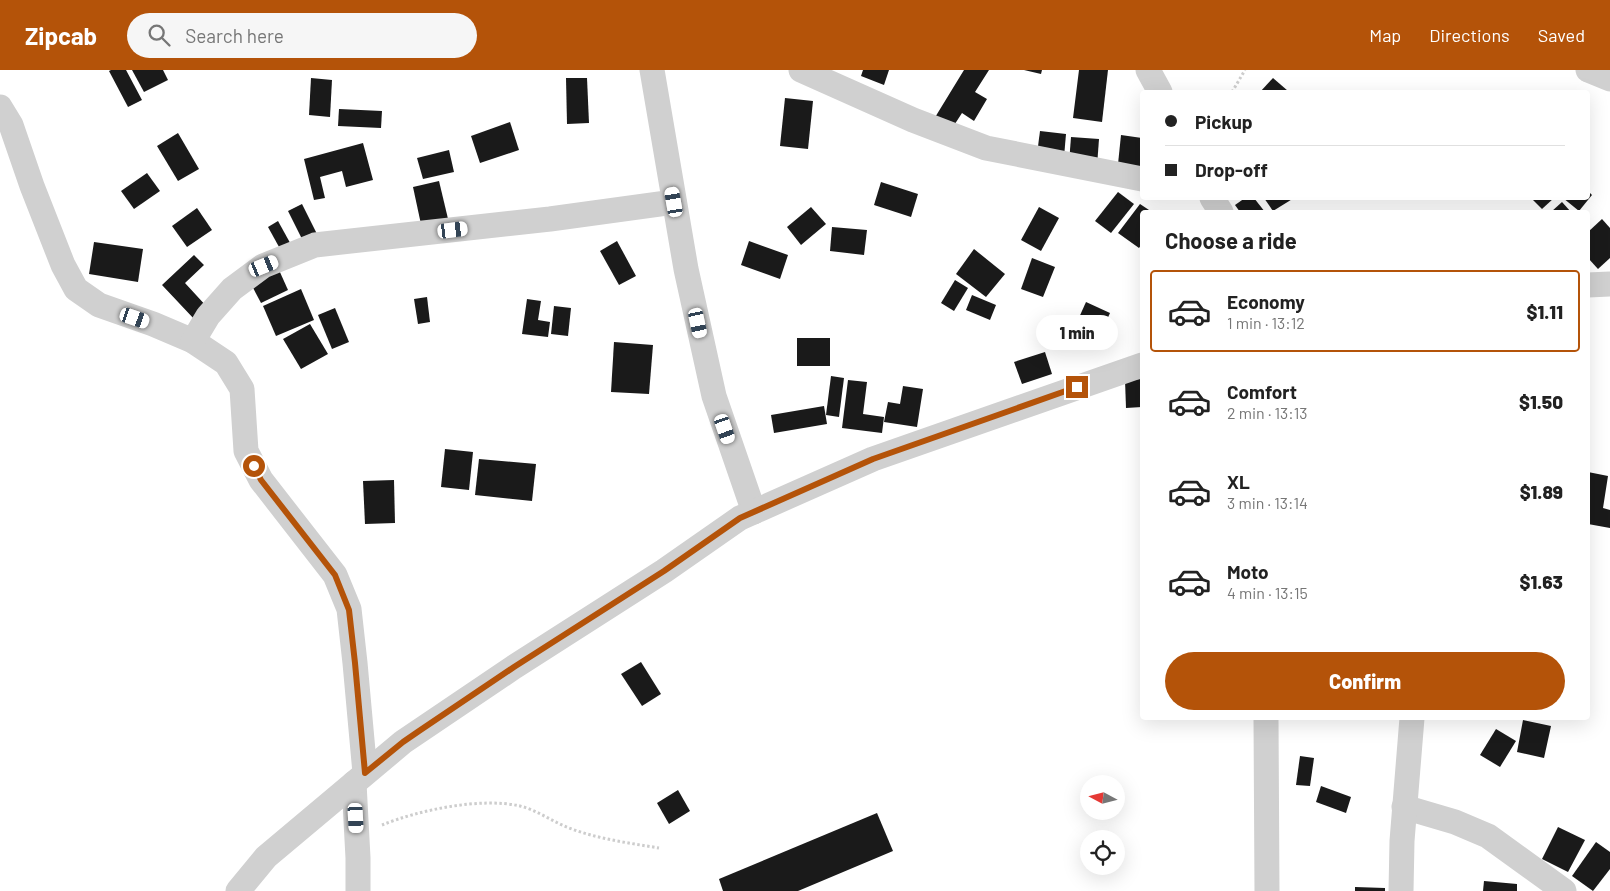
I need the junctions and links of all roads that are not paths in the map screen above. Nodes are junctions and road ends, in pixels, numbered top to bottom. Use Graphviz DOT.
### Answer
graph roads {
  1 [pos="652,70"];
  2 [pos="801,70"];
  3 [pos="1148,70"];
  4 [pos="1588,70"];
  5 [pos="1610,79"];
  6 [pos="1159,90"];
  7 [pos="0,107"];
  8 [pos="1140,179"];
  9 [pos="674,202"];
  10 [pos="1610,284"];
  11 [pos="1590,285"];
  12 [pos="193,341"];
  13 [pos="1140,366"];
  14 [pos="754,512"];
  15 [pos="1266,720"];
  16 [pos="1412,720"];
  17 [pos="360,778"];
  18 [pos="1404,807"];
  19 [pos="238,891"];
  20 [pos="358,891"];
  21 [pos="1267,891"];
  22 [pos="1401,891"];
  23 [pos="1564,891"];
  1 -- 9 [label="street"];
  2 -- 8 [label="street"];
  3 -- 6 [label="street"];
  4 -- 5 [label="street"];
  7 -- 12 [label="street"];
  9 -- 12 [label="street"];
  9 -- 14 [label="street"];
  10 -- 11 [label="street"];
  12 -- 17 [label="street"];
  13 -- 14 [label="street"];
  14 -- 17 [label="street"];
  15 -- 21 [label="street"];
  16 -- 18 [label="street"];
  17 -- 19 [label="street"];
  17 -- 20 [label="street"];
  18 -- 22 [label="street"];
  18 -- 23 [label="street"];
}
